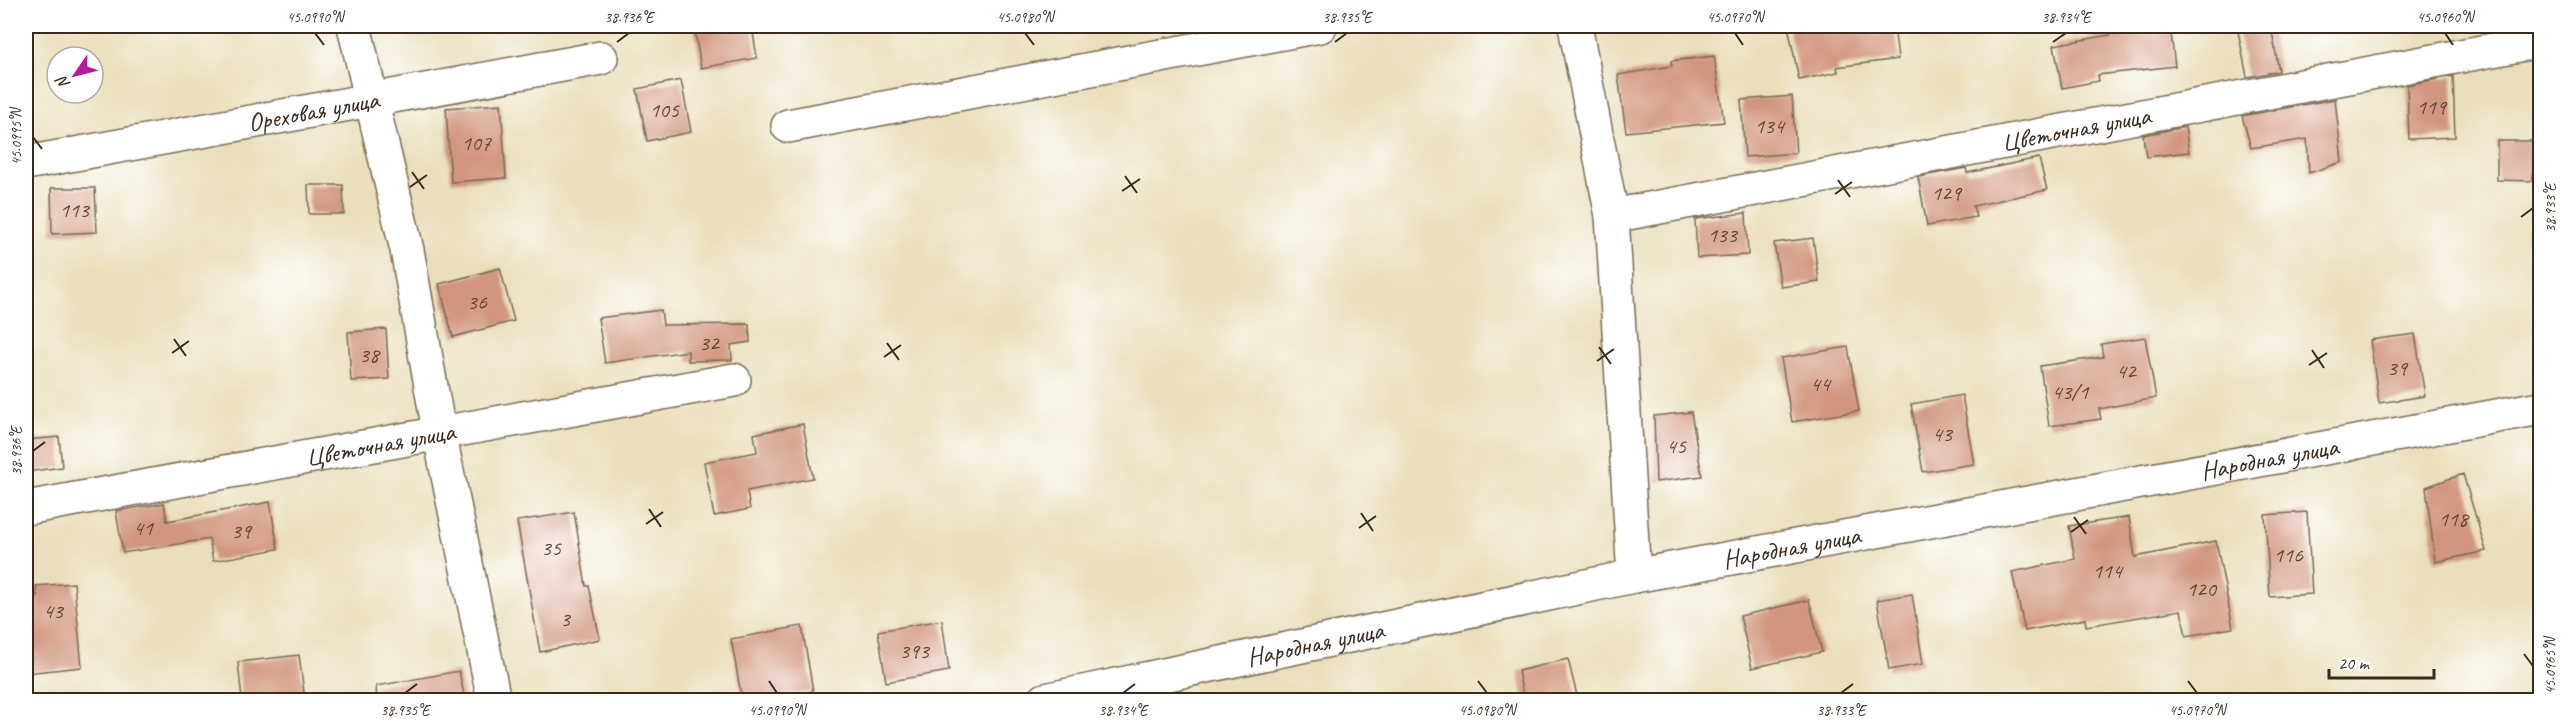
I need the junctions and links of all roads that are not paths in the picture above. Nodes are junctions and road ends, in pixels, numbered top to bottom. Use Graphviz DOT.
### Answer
graph roads {
  1 [pos="354,26"];
  2 [pos="1320,26"];
  3 [pos="1575,26"];
  4 [pos="2541,41"];
  5 [pos="601,58"];
  6 [pos="371,98"];
  7 [pos="788,126"];
  8 [pos="26,163"];
  9 [pos="1612,216"];
  10 [pos="734,380"];
  11 [pos="2541,408"];
  12 [pos="439,432"];
  13 [pos="26,508"];
  14 [pos="1634,576"];
  15 [pos="1091,696"];
  16 [pos="494,700"];
  17 [pos="1045,700"];
  1 -- 6 [label="street"];
  2 -- 7 [label="street"];
  3 -- 9 [label="street"];
  4 -- 9 [label="street, Цветочная улица"];
  5 -- 6 [label="street, Ореховая улица"];
  6 -- 8 [label="street, Ореховая улица"];
  6 -- 12 [label="street"];
  9 -- 14 [label="street"];
  10 -- 12 [label="street, Цветочная улица"];
  11 -- 14 [label="street, Народная улица"];
  12 -- 13 [label="street, Цветочная улица"];
  12 -- 16 [label="street"];
  14 -- 15 [label="street, Народная улица"];
  15 -- 17 [label="street, Народная улица"];
}
